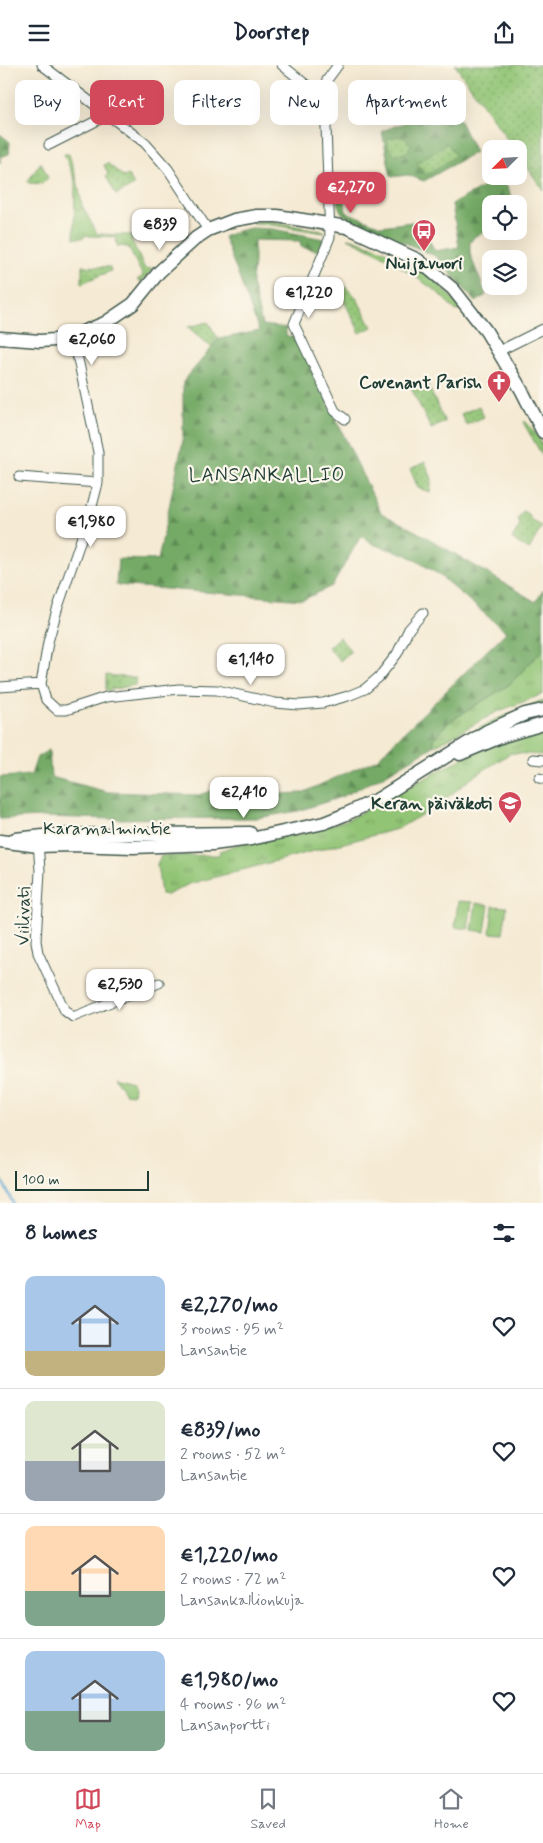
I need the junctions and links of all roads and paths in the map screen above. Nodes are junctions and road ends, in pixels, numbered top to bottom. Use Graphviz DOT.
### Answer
graph roads {
  1 [pos="42,65"];
  2 [pos="282,65"];
  3 [pos="338,65"];
  4 [pos="300,80"];
  5 [pos="328,80"];
  6 [pos="90,101"];
  7 [pos="90,124"];
  8 [pos="121,125"];
  9 [pos="326,125"];
  10 [pos="49,145"];
  11 [pos="330,224"];
  12 [pos="208,230"];
  13 [pos="543,329"];
  14 [pos="73,336"];
  15 [pos="0,338"];
  16 [pos="499,351"];
  17 [pos="346,419"];
  18 [pos="543,432"];
  19 [pos="19,477"];
  20 [pos="98,483"];
  21 [pos="423,613"];
  22 [pos="41,684"];
  23 [pos="0,687"];
  24 [pos="543,710"];
  25 [pos="543,723"];
  26 [pos="533,759"];
  27 [pos="543,760"];
  28 [pos="435,765"];
  29 [pos="38,841"];
  30 [pos="1,842"];
  31 [pos="159,983"];
  1 -- 6 [label="street"];
  2 -- 4 [label="street"];
  3 -- 5 [label="street"];
  7 -- 10 [label="street"];
  8 -- 12 [label="street"];
  9 -- 11 [label="street"];
  11 -- 12 [label="street"];
  11 -- 16 [label="street"];
  11 -- 17 [label="street"];
  12 -- 14 [label="street"];
  13 -- 16 [label="street"];
  14 -- 15 [label="street"];
  14 -- 20 [label="street"];
  16 -- 18 [label="street"];
  19 -- 20 [label="street"];
  20 -- 22 [label="street"];
  21 -- 22 [label="street"];
  22 -- 23 [label="street"];
  24 -- 28 [label="street, Karamalmintie"];
  25 -- 28 [label="street, Karamalmintie"];
  26 -- 27 [label="street"];
  28 -- 29 [label="street, Karamalmintie"];
  29 -- 30 [label="street, Karamalmintie"];
  29 -- 31 [label="street, Viilivati"];
}
